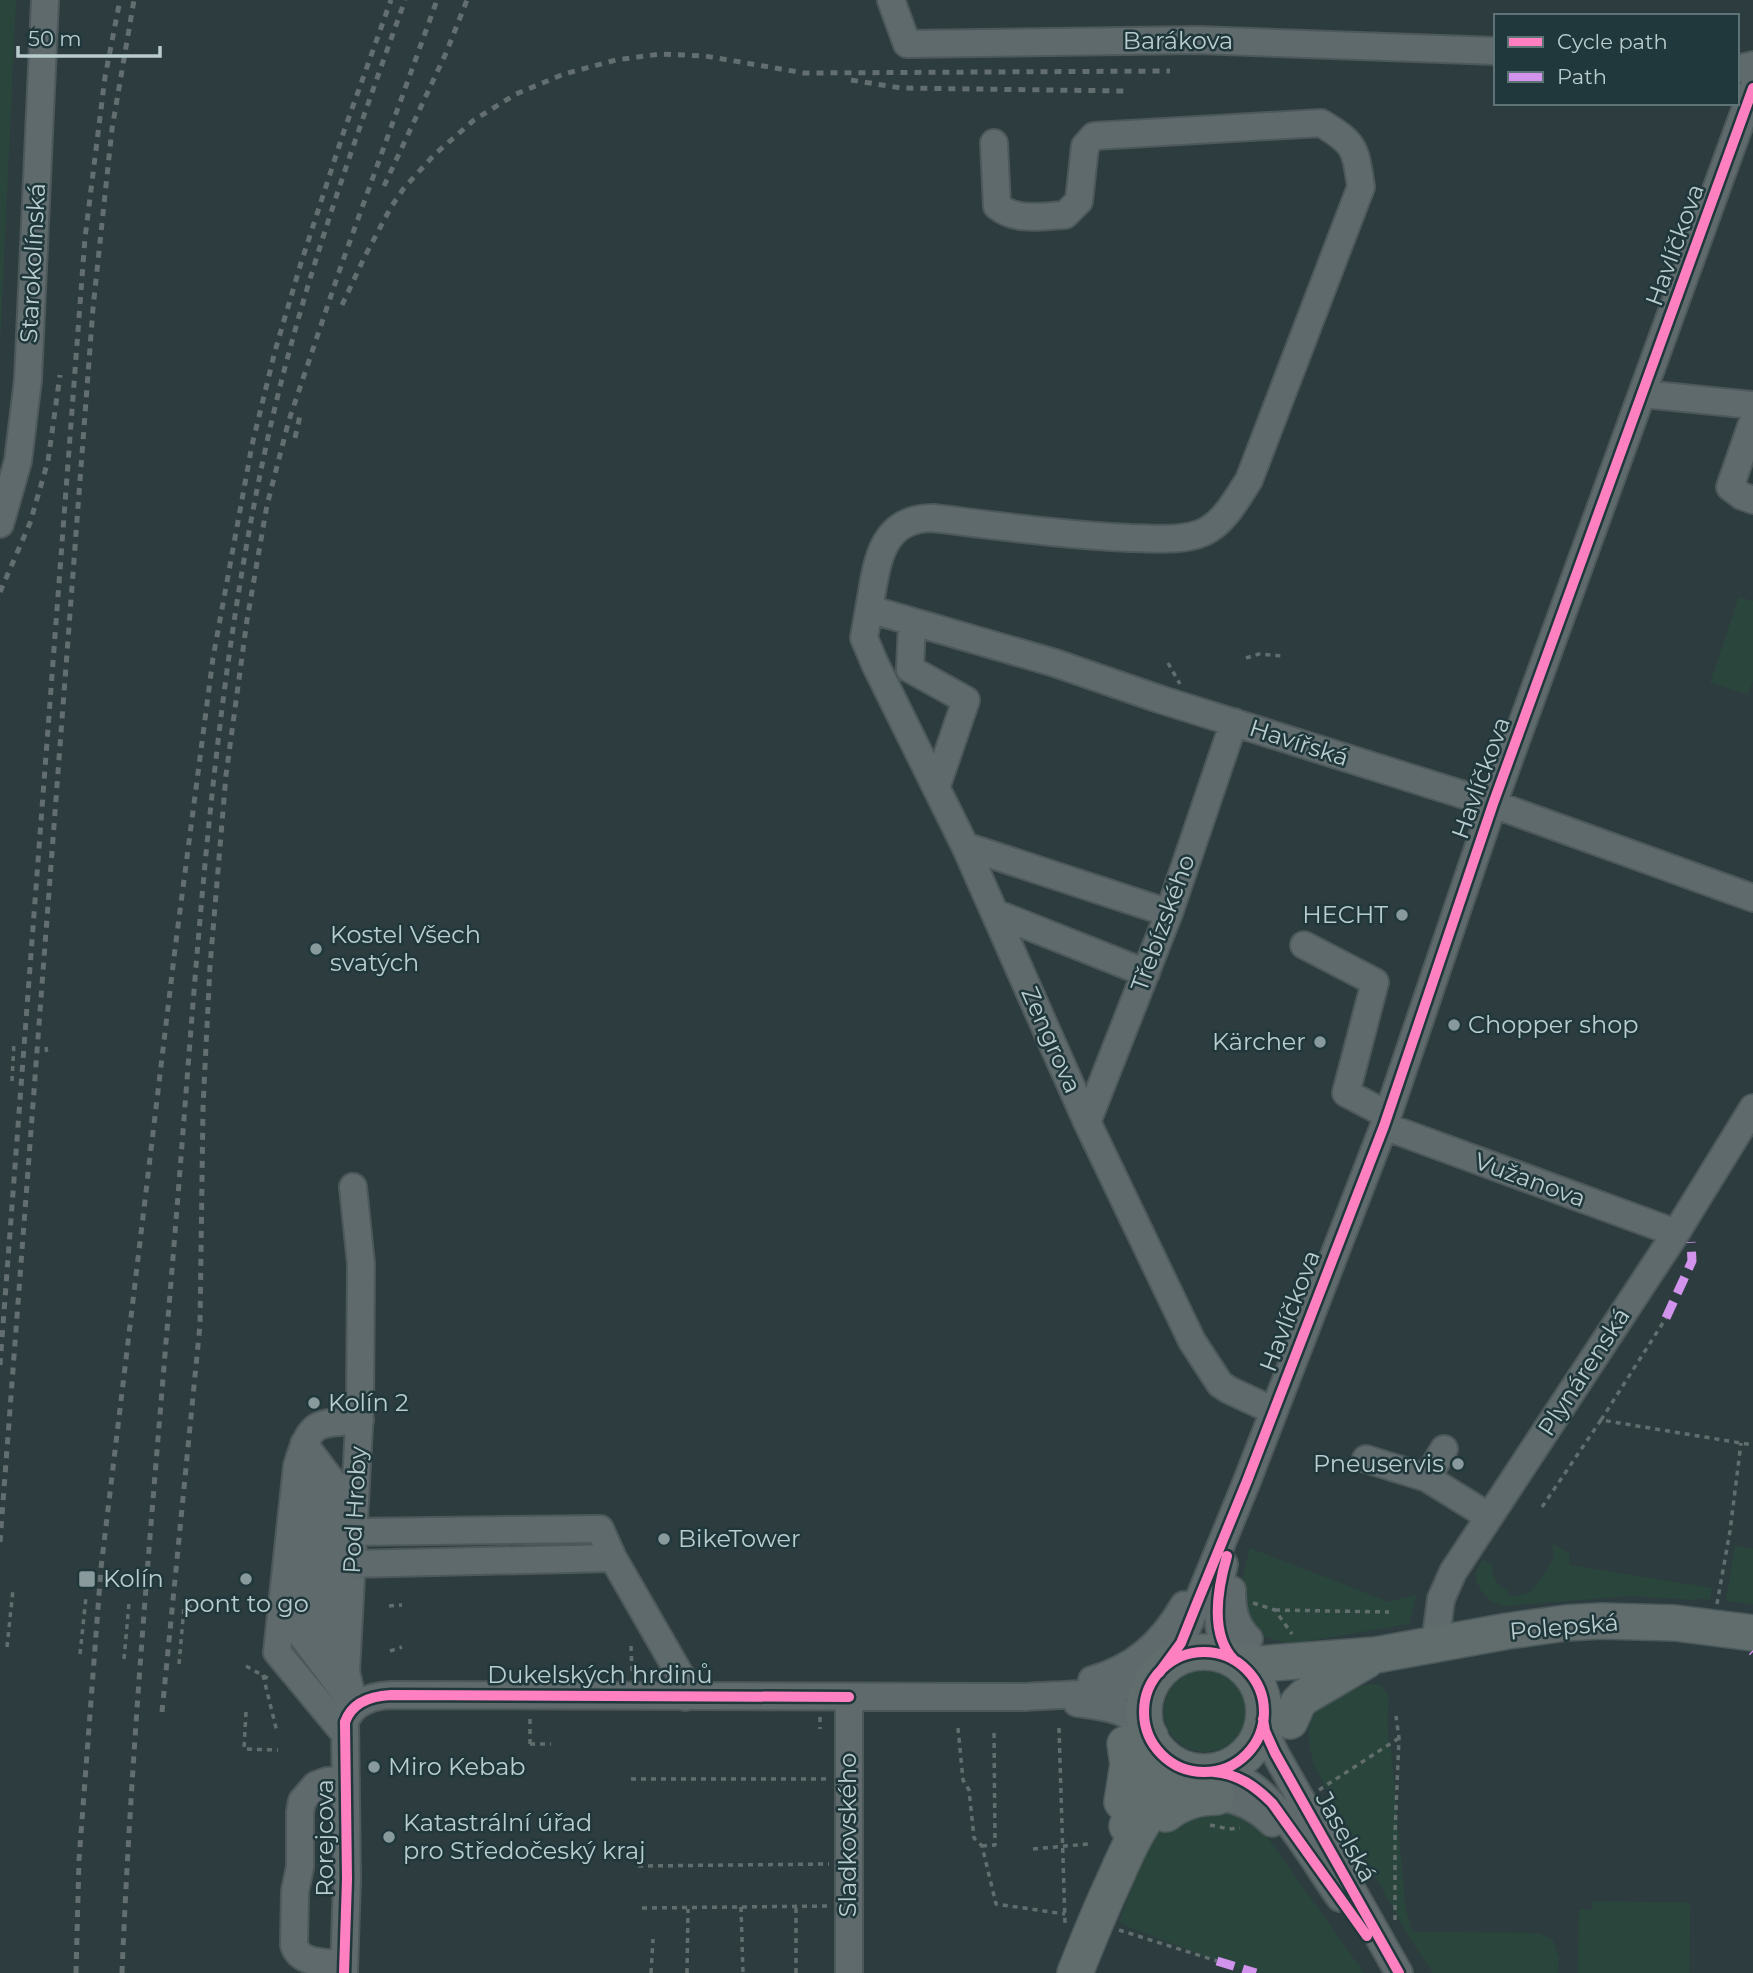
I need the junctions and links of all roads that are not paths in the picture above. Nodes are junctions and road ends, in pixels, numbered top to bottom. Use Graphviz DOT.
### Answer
graph roads {
  1 [pos="45,0"];
  2 [pos="891,0"];
  3 [pos="1494,51"];
  4 [pos="1753,89"];
  5 [pos="994,143"];
  6 [pos="1644,394"];
  7 [pos="1753,405"];
  8 [pos="1753,421"];
  9 [pos="1753,500"];
  10 [pos="0,524"];
  11 [pos="869,609"];
  12 [pos="912,623"];
  13 [pos="1234,722"];
  14 [pos="936,788"];
  15 [pos="1493,804"];
  16 [pos="965,846"];
  17 [pos="1753,898"];
  18 [pos="995,913"];
  19 [pos="1169,914"];
  20 [pos="1304,945"];
  21 [pos="1146,973"];
  22 [pos="1753,1108"];
  23 [pos="1386,1120"];
  24 [pos="1087,1122"];
  25 [pos="354,1187"];
  26 [pos="1676,1233"];
  27 [pos="1274,1411"];
  28 [pos="360,1420"];
  29 [pos="1444,1449"];
  30 [pos="300,1455"];
  31 [pos="1366,1459"];
  32 [pos="1427,1478"];
  33 [pos="1247,1481"];
  34 [pos="294,1495"];
  35 [pos="1488,1516"];
  36 [pos="291,1523"];
  37 [pos="354,1527"];
  38 [pos="288,1551"];
  39 [pos="613,1558"];
  40 [pos="351,1567"];
  41 [pos="285,1580"];
  42 [pos="349,1599"];
  43 [pos="281,1617"];
  44 [pos="1753,1633"];
  45 [pos="347,1644"];
  46 [pos="1435,1644"];
  47 [pos="1242,1650"];
  48 [pos="1376,1655"];
  49 [pos="1153,1663"];
  50 [pos="685,1697"];
  51 [pos="849,1697"];
  52 [pos="1026,1697"];
  53 [pos="354,1706"];
  54 [pos="1277,1720"];
  55 [pos="345,1734"];
  56 [pos="1137,1740"];
  57 [pos="346,1780"];
  58 [pos="1209,1797"];
  59 [pos="1351,1903"];
  60 [pos="1075,1920"];
  61 [pos="344,1968"];
  62 [pos="849,1973"];
  63 [pos="1075,1973"];
  64 [pos="1393,1973"];
  65 [pos="1399,1973"];
  1 -- 10 [label="street, Starokolínská"];
  2 -- 3 [label="street, Barákova"];
  4 -- 6 [label="street, Havlíčkova"];
  5 -- 11 [label="street"];
  6 -- 7 [label="street"];
  6 -- 15 [label="street, Havlíčkova"];
  8 -- 9 [label="street"];
  11 -- 12 [label="street, Havířská"];
  11 -- 14 [label="street, Zengrova"];
  12 -- 13 [label="street, Havířská"];
  12 -- 14 [label="street"];
  13 -- 15 [label="street, Havířská"];
  13 -- 19 [label="street, Třebízského"];
  14 -- 16 [label="street, Zengrova"];
  15 -- 17 [label="street, Havířská"];
  15 -- 23 [label="street, Havlíčkova"];
  16 -- 18 [label="street, Zengrova"];
  16 -- 19 [label="street"];
  18 -- 21 [label="street"];
  18 -- 24 [label="street, Zengrova"];
  19 -- 21 [label="street, Třebízského"];
  20 -- 23 [label="street, Vužanova"];
  21 -- 24 [label="street, Třebízského"];
  22 -- 26 [label="street, Plynárenská"];
  23 -- 26 [label="street, Vužanova"];
  23 -- 27 [label="street, Havlíčkova"];
  24 -- 27 [label="street, Zengrova"];
  25 -- 28 [label="street, Pod Hroby"];
  26 -- 35 [label="street, Plynárenská"];
  27 -- 33 [label="street, Havlíčkova"];
  28 -- 30 [label="street"];
  28 -- 37 [label="street, Pod Hroby"];
  29 -- 32 [label="street"];
  30 -- 34 [label="street"];
  30 -- 37 [label="street"];
  31 -- 32 [label="street"];
  32 -- 35 [label="street"];
  33 -- 47 [label="street, Havlíčkova"];
  33 -- 49 [label="street, Havlíčkova"];
  34 -- 36 [label="street"];
  34 -- 40 [label="street"];
  35 -- 46 [label="street, Plynárenská"];
  36 -- 38 [label="street"];
  36 -- 42 [label="street"];
  37 -- 39 [label="street"];
  37 -- 40 [label="street, Pod Hroby"];
  38 -- 41 [label="street"];
  38 -- 45 [label="street"];
  39 -- 40 [label="street"];
  39 -- 50 [label="street"];
  40 -- 42 [label="street, Pod Hroby"];
  41 -- 43 [label="street"];
  41 -- 45 [label="street"];
  42 -- 45 [label="street, Pod Hroby"];
  43 -- 53 [label="street"];
  43 -- 55 [label="street"];
  44 -- 46 [label="main road, Polepská"];
  45 -- 53 [label="street, Pod Hroby"];
  46 -- 48 [label="main road, Polepská"];
  47 -- 48 [label="main road, Polepská"];
  47 -- 49 [label="main road, Polepská"];
  47 -- 54 [label="main road"];
  48 -- 54 [label="main road, Polepská"];
  49 -- 52 [label="street, Dukelských hrdinů"];
  49 -- 56 [label="main road"];
  50 -- 51 [label="street, Dukelských hrdinů"];
  50 -- 53 [label="street, Dukelských hrdinů"];
  51 -- 52 [label="street, Dukelských hrdinů"];
  51 -- 62 [label="street, Sladkovského"];
  52 -- 56 [label="street, Dukelských hrdinů"];
  53 -- 55 [label="street, Rorejcova"];
  54 -- 58 [label="main road, Polepská"];
  54 -- 59 [label="street, Jaselská"];
  55 -- 57 [label="street, Rorejcova"];
  56 -- 58 [label="main road"];
  56 -- 60 [label="main road"];
  57 -- 61 [label="street, Rorejcova"];
  57 -- 61 [label="street"];
  58 -- 59 [label="street"];
  58 -- 60 [label="main road, Polepská"];
  59 -- 64 [label="street, Jaselská"];
  59 -- 65 [label="street, Jaselská"];
  60 -- 63 [label="main road"];
}
